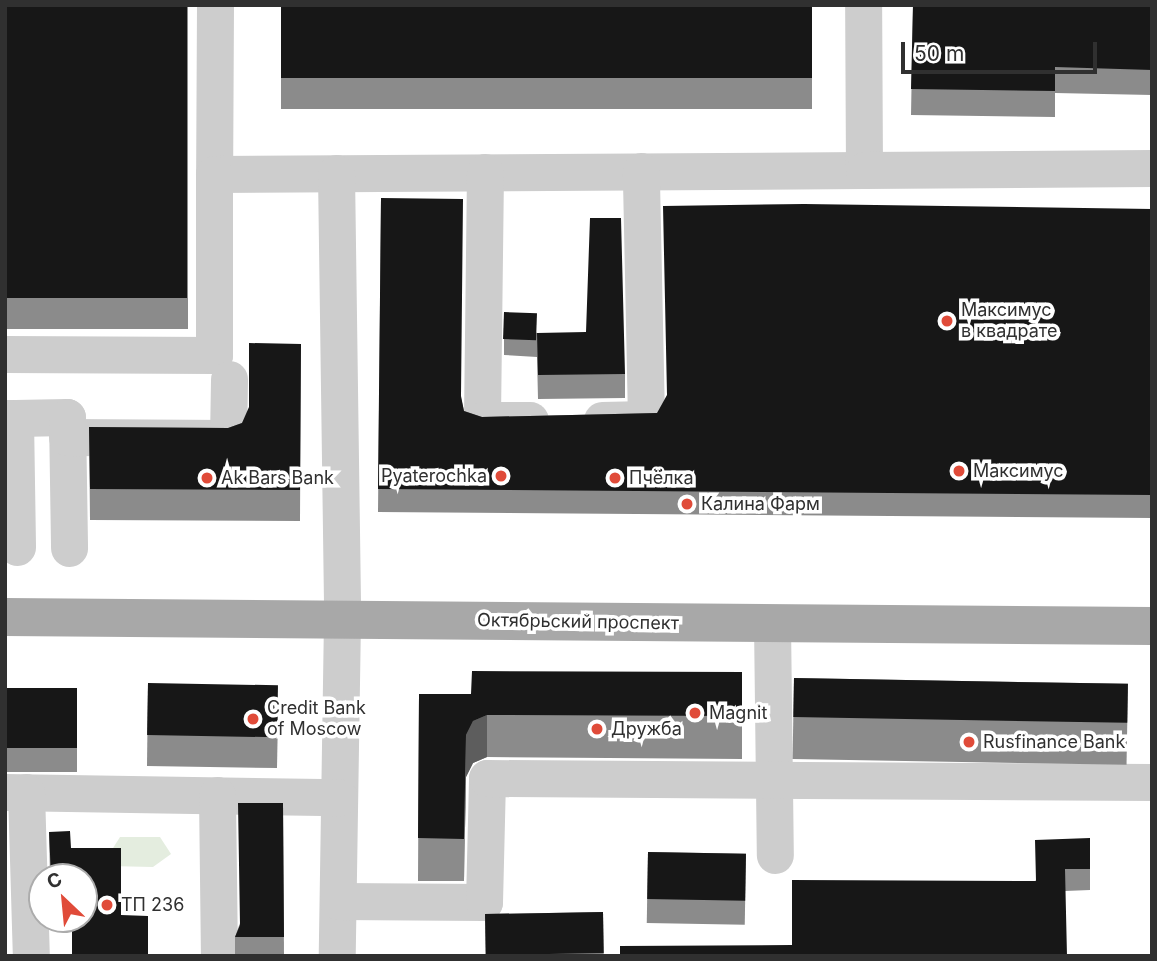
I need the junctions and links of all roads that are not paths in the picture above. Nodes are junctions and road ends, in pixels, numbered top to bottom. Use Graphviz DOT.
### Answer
graph roads {
  1 [pos="215,5"];
  2 [pos="863,5"];
  3 [pos="1152,168"];
  4 [pos="864,170"];
  5 [pos="641,171"];
  6 [pos="485,172"];
  7 [pos="337,173"];
  8 [pos="214,174"];
  9 [pos="5,354"];
  10 [pos="229,379"];
  11 [pos="10,418"];
  12 [pos="67,437"];
  13 [pos="17,547"];
  14 [pos="69,548"];
  15 [pos="5,617"];
  16 [pos="342,619"];
  17 [pos="772,623"];
  18 [pos="1152,626"];
  19 [pos="772,780"];
  20 [pos="1152,782"];
  21 [pos="15,792"];
  22 [pos="217,795"];
  23 [pos="339,797"];
  24 [pos="775,855"];
  25 [pos="338,901"];
  26 [pos="31,956"];
  27 [pos="219,956"];
  28 [pos="337,956"];
  1 -- 8 [label="street"];
  2 -- 4 [label="street"];
  3 -- 4 [label="street"];
  4 -- 5 [label="street"];
  5 -- 6 [label="street"];
  5 -- 6 [label="street"];
  6 -- 7 [label="street"];
  7 -- 8 [label="street"];
  7 -- 16 [label="street"];
  8 -- 9 [label="street"];
  10 -- 12 [label="street"];
  11 -- 12 [label="street"];
  11 -- 13 [label="street"];
  12 -- 14 [label="street"];
  15 -- 16 [label="main road, Октябрьский проспект"];
  16 -- 17 [label="main road, Октябрьский проспект"];
  16 -- 23 [label="street"];
  17 -- 18 [label="main road, Октябрьский проспект"];
  17 -- 19 [label="street"];
  19 -- 20 [label="street"];
  19 -- 24 [label="street"];
  19 -- 25 [label="street"];
  21 -- 22 [label="street"];
  21 -- 26 [label="street"];
  22 -- 23 [label="street"];
  22 -- 27 [label="street"];
  23 -- 25 [label="street"];
  25 -- 28 [label="street"];
}
